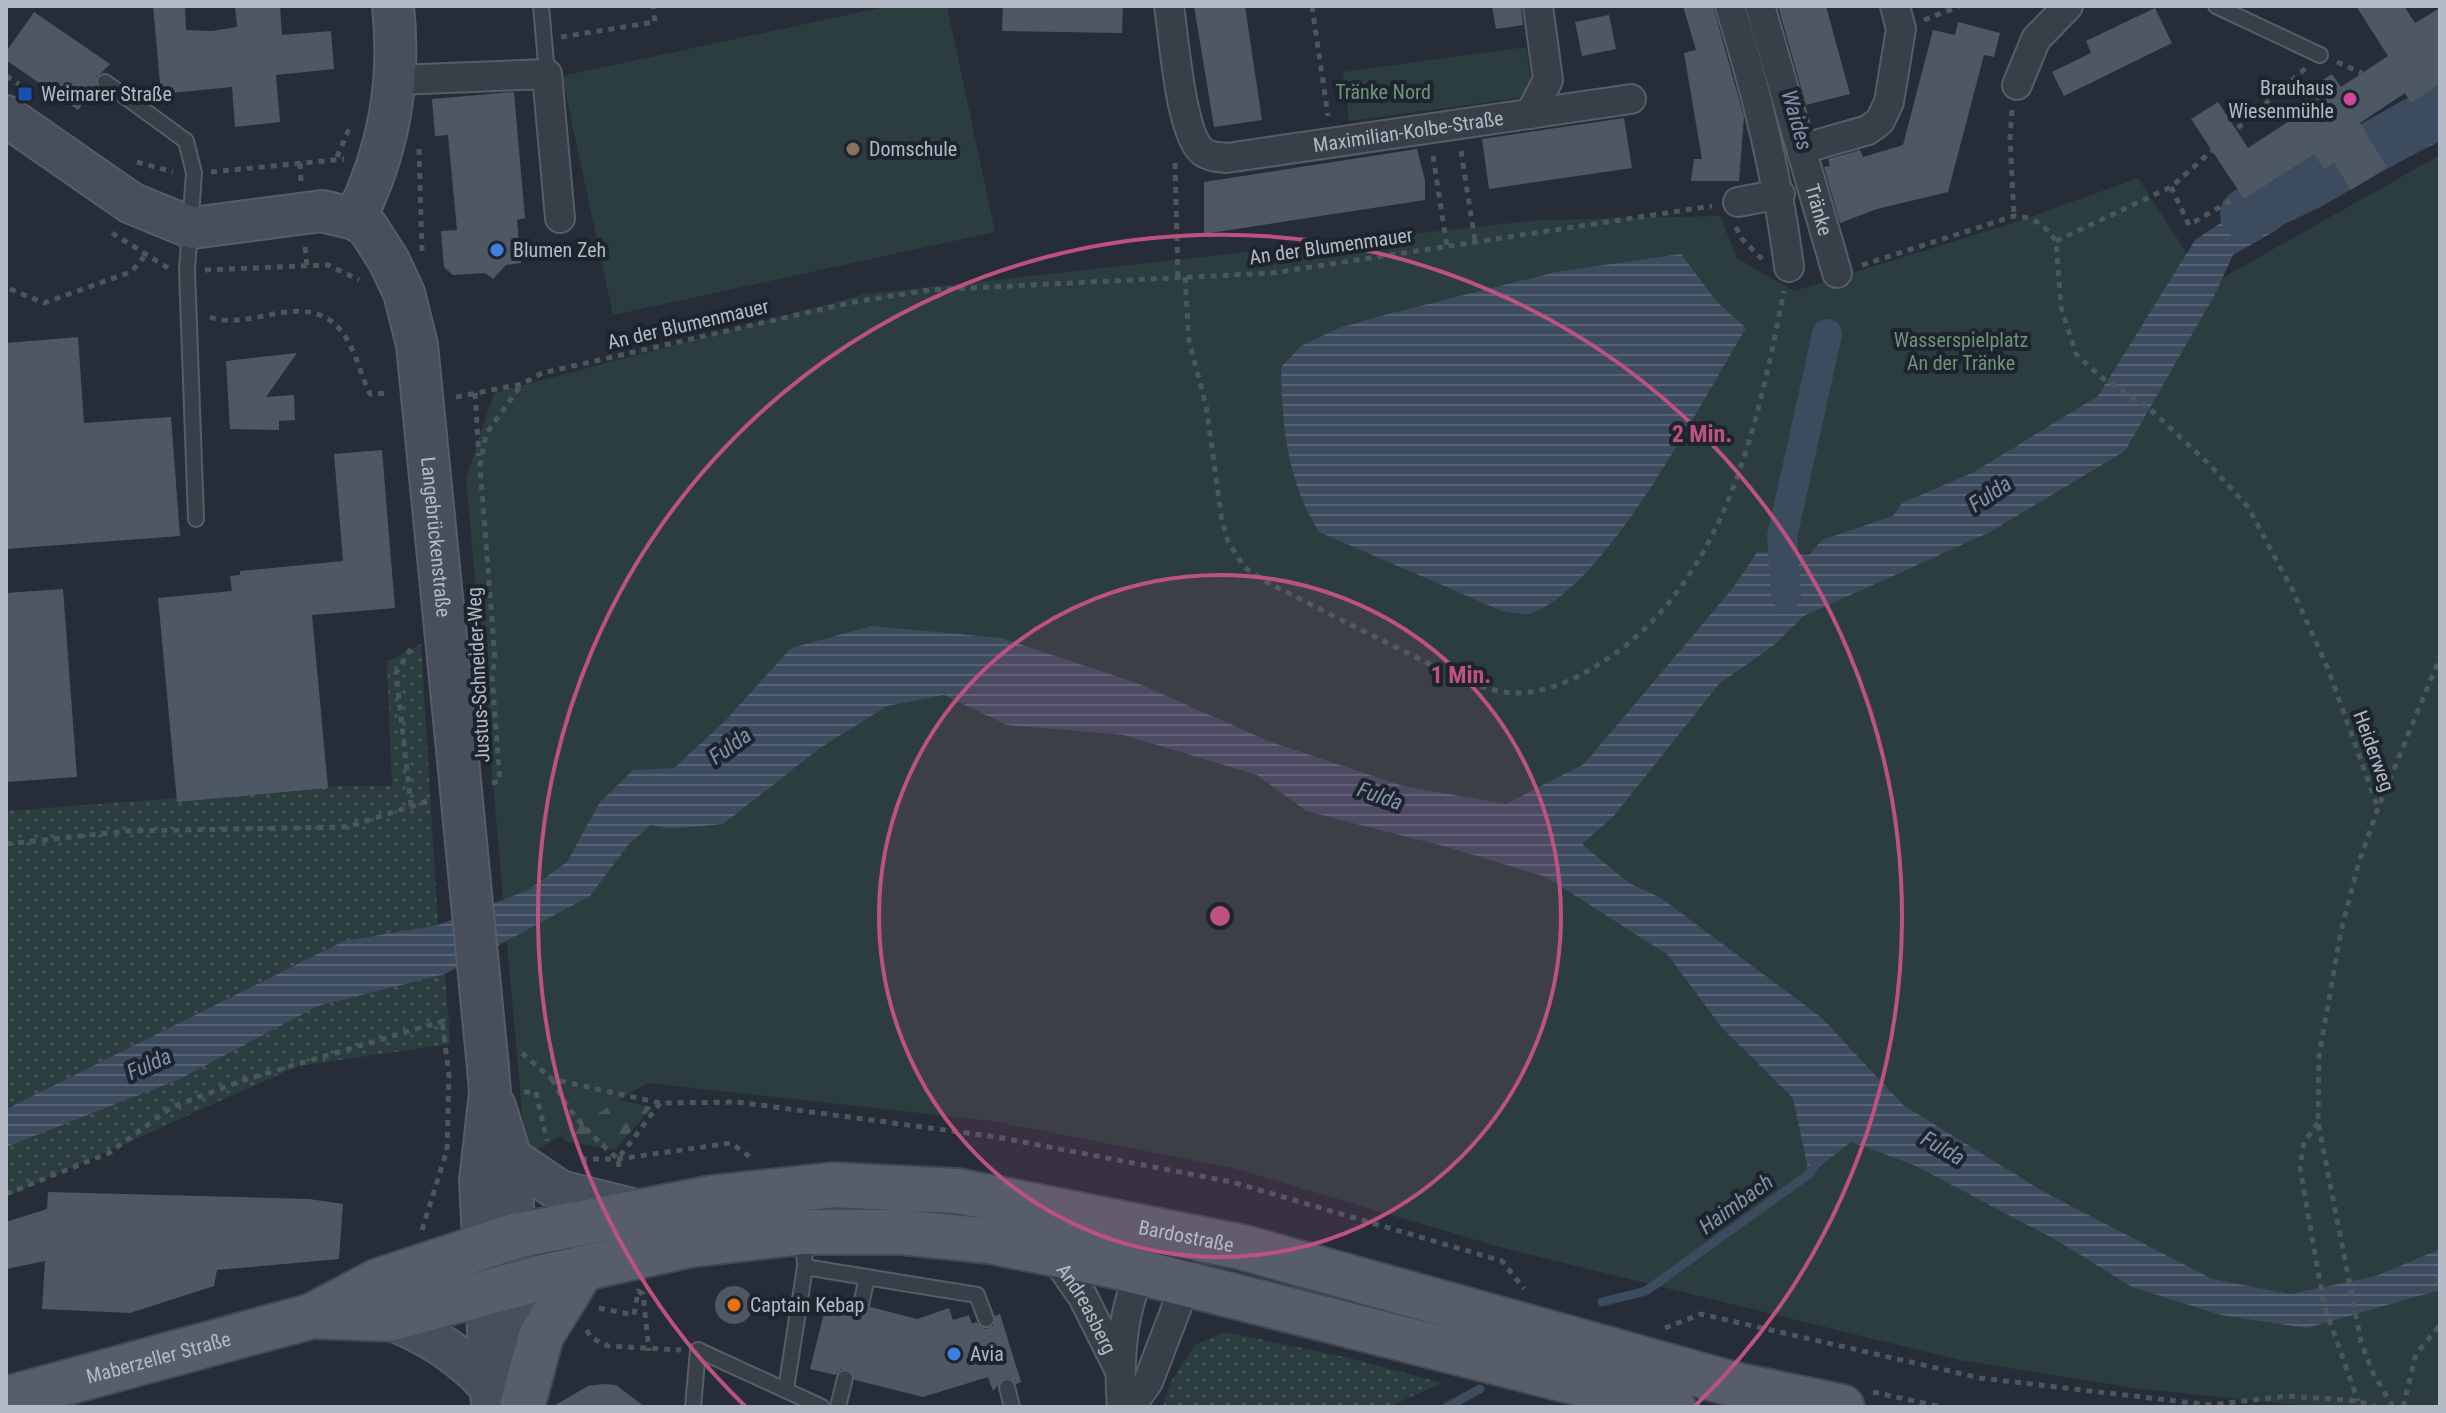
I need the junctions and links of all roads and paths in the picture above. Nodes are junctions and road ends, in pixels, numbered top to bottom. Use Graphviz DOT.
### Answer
graph roads {
  1 [pos="393,6"];
  2 [pos="541,6"];
  3 [pos="653,6"];
  4 [pos="1169,6"];
  5 [pos="1312,6"];
  6 [pos="1538,6"];
  7 [pos="1730,6"];
  8 [pos="1760,6"];
  9 [pos="1960,6"];
  10 [pos="2068,6"];
  11 [pos="2216,6"];
  12 [pos="1898,17"];
  13 [pos="544,39"];
  14 [pos="2320,55"];
  15 [pos="547,74"];
  16 [pos="396,80"];
  17 [pos="105,82"];
  18 [pos="2017,85"];
  19 [pos="1631,99"];
  20 [pos="1530,114"];
  21 [pos="6,116"];
  22 [pos="1443,126"];
  23 [pos="419,135"];
  24 [pos="1193,137"];
  25 [pos="1331,141"];
  26 [pos="1802,149"];
  27 [pos="300,163"];
  28 [pos="301,186"];
  29 [pos="2171,187"];
  30 [pos="1780,194"];
  31 [pos="2235,198"];
  32 [pos="1731,210"];
  33 [pos="2014,216"];
  34 [pos="560,218"];
  35 [pos="355,219"];
  36 [pos="192,228"];
  37 [pos="108,231"];
  38 [pos="1475,241"];
  39 [pos="2056,241"];
  40 [pos="305,242"];
  41 [pos="1447,246"];
  42 [pos="423,255"];
  43 [pos="144,257"];
  44 [pos="307,266"];
  45 [pos="187,270"];
  46 [pos="1788,271"];
  47 [pos="1837,273"];
  48 [pos="1181,277"];
  49 [pos="10,289"];
  50 [pos="367,291"];
  51 [pos="189,299"];
  52 [pos="391,381"];
  53 [pos="522,384"];
  54 [pos="475,393"];
  55 [pos="443,400"];
  56 [pos="480,466"];
  57 [pos="196,519"];
  58 [pos="420,633"];
  59 [pos="495,636"];
  60 [pos="483,637"];
  61 [pos="2440,657"];
  62 [pos="485,785"];
  63 [pos="440,798"];
  64 [pos="411,806"];
  65 [pos="2378,808"];
  66 [pos="6,844"];
  67 [pos="457,1018"];
  68 [pos="442,1020"];
  69 [pos="519,1038"];
  70 [pos="552,1079"];
  71 [pos="498,1084"];
  72 [pos="660,1103"];
  73 [pos="2318,1122"];
  74 [pos="555,1151"];
  75 [pos="511,1158"];
  76 [pos="741,1158"];
  77 [pos="578,1159"];
  78 [pos="618,1159"];
  79 [pos="619,1167"];
  80 [pos="627,1186"];
  81 [pos="6,1194"];
  82 [pos="422,1221"];
  83 [pos="1167,1231"];
  84 [pos="499,1240"];
  85 [pos="804,1250"];
  86 [pos="1051,1251"];
  87 [pos="583,1268"];
  88 [pos="1139,1272"];
  89 [pos="867,1277"];
  90 [pos="1186,1283"];
  91 [pos="501,1289"];
  92 [pos="1531,1299"];
  93 [pos="861,1305"];
  94 [pos="591,1315"];
  95 [pos="312,1316"];
  96 [pos="389,1319"];
  97 [pos="986,1319"];
  98 [pos="588,1322"];
  99 [pos="2440,1325"];
  100 [pos="1656,1331"];
  101 [pos="698,1350"];
  102 [pos="649,1351"];
  103 [pos="1119,1369"];
  104 [pos="845,1378"];
  105 [pos="1007,1387"];
  106 [pos="786,1389"];
  107 [pos="6,1399"];
  108 [pos="2358,1401"];
  109 [pos="507,1402"];
  110 [pos="2177,1404"];
  111 [pos="693,1407"];
  112 [pos="822,1407"];
  113 [pos="838,1407"];
  114 [pos="1012,1407"];
  115 [pos="1122,1407"];
  116 [pos="1130,1407"];
  117 [pos="1673,1407"];
  118 [pos="1842,1407"];
  119 [pos="2376,1407"];
  120 [pos="2393,1407"];
  121 [pos="2403,1407"];
  1 -- 16 [label="main road"];
  2 -- 13 [label="lane"];
  3 -- 13 [label="path"];
  4 -- 24 [label="street"];
  5 -- 25 [label="path"];
  6 -- 20 [label="street"];
  7 -- 30 [label="street, Tränke"];
  8 -- 26 [label="street, Tränke"];
  9 -- 12 [label="path"];
  10 -- 18 [label="street"];
  11 -- 14 [label="lane"];
  12 -- 26 [label="street"];
  13 -- 15 [label="lane"];
  14 -- 29 [label="path"];
  15 -- 16 [label="street"];
  15 -- 34 [label="street"];
  16 -- 35 [label="main road"];
  17 -- 36 [label="lane"];
  18 -- 33 [label="path"];
  19 -- 20 [label="street, Maximilian-Kolbe-Straße"];
  20 -- 22 [label="street, Maximilian-Kolbe-Straße"];
  21 -- 36 [label="main road"];
  22 -- 25 [label="street, Maximilian-Kolbe-Straße"];
  22 -- 38 [label="path"];
  22 -- 41 [label="path"];
  23 -- 42 [label="path"];
  24 -- 25 [label="street, Maximilian-Kolbe-Straße"];
  24 -- 48 [label="path"];
  26 -- 47 [label="street, Tränke"];
  27 -- 28 [label="path"];
  29 -- 31 [label="path"];
  29 -- 39 [label="path"];
  30 -- 32 [label="street, Tränke"];
  30 -- 46 [label="street, Tränke"];
  32 -- 38 [label="path, An der Blumenmauer"];
  32 -- 46 [label="path"];
  33 -- 39 [label="path"];
  33 -- 47 [label="path"];
  35 -- 36 [label="main road"];
  35 -- 71 [label="main road, Langebrückenstraße, bridge"];
  36 -- 45 [label="lane"];
  37 -- 43 [label="path"];
  38 -- 41 [label="path, An der Blumenmauer"];
  39 -- 65 [label="path, Heiderweg"];
  40 -- 44 [label="path"];
  41 -- 48 [label="path, An der Blumenmauer"];
  43 -- 45 [label="path"];
  43 -- 49 [label="path"];
  44 -- 45 [label="path"];
  44 -- 50 [label="path"];
  45 -- 51 [label="lane"];
  46 -- 48 [label="path"];
  48 -- 53 [label="path, An der Blumenmauer"];
  51 -- 52 [label="path"];
  51 -- 57 [label="lane"];
  53 -- 54 [label="path, An der Blumenmauer"];
  53 -- 56 [label="path, Justus-Schneider-Weg"];
  54 -- 55 [label="path, An der Blumenmauer"];
  54 -- 56 [label="path"];
  56 -- 59 [label="path, Justus-Schneider-Weg"];
  58 -- 64 [label="path"];
  59 -- 60 [label="path"];
  59 -- 62 [label="path, Justus-Schneider-Weg"];
  61 -- 65 [label="path"];
  63 -- 64 [label="path"];
  64 -- 66 [label="path"];
  65 -- 73 [label="path, Heiderweg"];
  67 -- 68 [label="path"];
  68 -- 81 [label="path"];
  68 -- 82 [label="path"];
  69 -- 70 [label="path"];
  70 -- 72 [label="path"];
  70 -- 78 [label="path"];
  71 -- 74 [label="path"];
  71 -- 75 [label="main road, Langebrückenstraße"];
  71 -- 84 [label="main road, Langebrückenstraße"];
  72 -- 78 [label="path"];
  72 -- 92 [label="path"];
  73 -- 108 [label="path"];
  73 -- 120 [label="path, Heiderweg"];
  75 -- 80 [label="main road"];
  75 -- 84 [label="main road, Langebrückenstraße"];
  76 -- 78 [label="path"];
  77 -- 78 [label="path"];
  78 -- 79 [label="path"];
  80 -- 83 [label="main road, Bardostraße"];
  80 -- 84 [label="main road, Bardostraße"];
  83 -- 88 [label="street, Andreasberg"];
  83 -- 90 [label="street"];
  83 -- 118 [label="main road, Bardostraße"];
  84 -- 91 [label="main road"];
  84 -- 95 [label="main road, Maberzeller Straße"];
  85 -- 86 [label="main road"];
  85 -- 87 [label="main road"];
  85 -- 89 [label="lane"];
  85 -- 106 [label="lane"];
  86 -- 88 [label="main road"];
  86 -- 103 [label="street, Andreasberg"];
  87 -- 91 [label="main road"];
  87 -- 109 [label="main road"];
  88 -- 90 [label="main road"];
  88 -- 103 [label="street, Andreasberg"];
  89 -- 93 [label="lane"];
  89 -- 97 [label="lane"];
  90 -- 116 [label="street"];
  90 -- 117 [label="main road"];
  91 -- 96 [label="main road, Maberzeller Straße"];
  91 -- 109 [label="main road"];
  94 -- 102 [label="path"];
  95 -- 96 [label="main road, Maberzeller Straße"];
  95 -- 107 [label="main road, Maberzeller Straße"];
  96 -- 109 [label="main road"];
  98 -- 102 [label="path"];
  99 -- 121 [label="path"];
  100 -- 110 [label="path"];
  101 -- 102 [label="path"];
  101 -- 106 [label="lane"];
  101 -- 111 [label="lane"];
  103 -- 115 [label="street, Andreasberg"];
  104 -- 113 [label="lane"];
  105 -- 114 [label="lane"];
  106 -- 112 [label="lane"];
  108 -- 110 [label="path"];
  108 -- 119 [label="path"];
}
